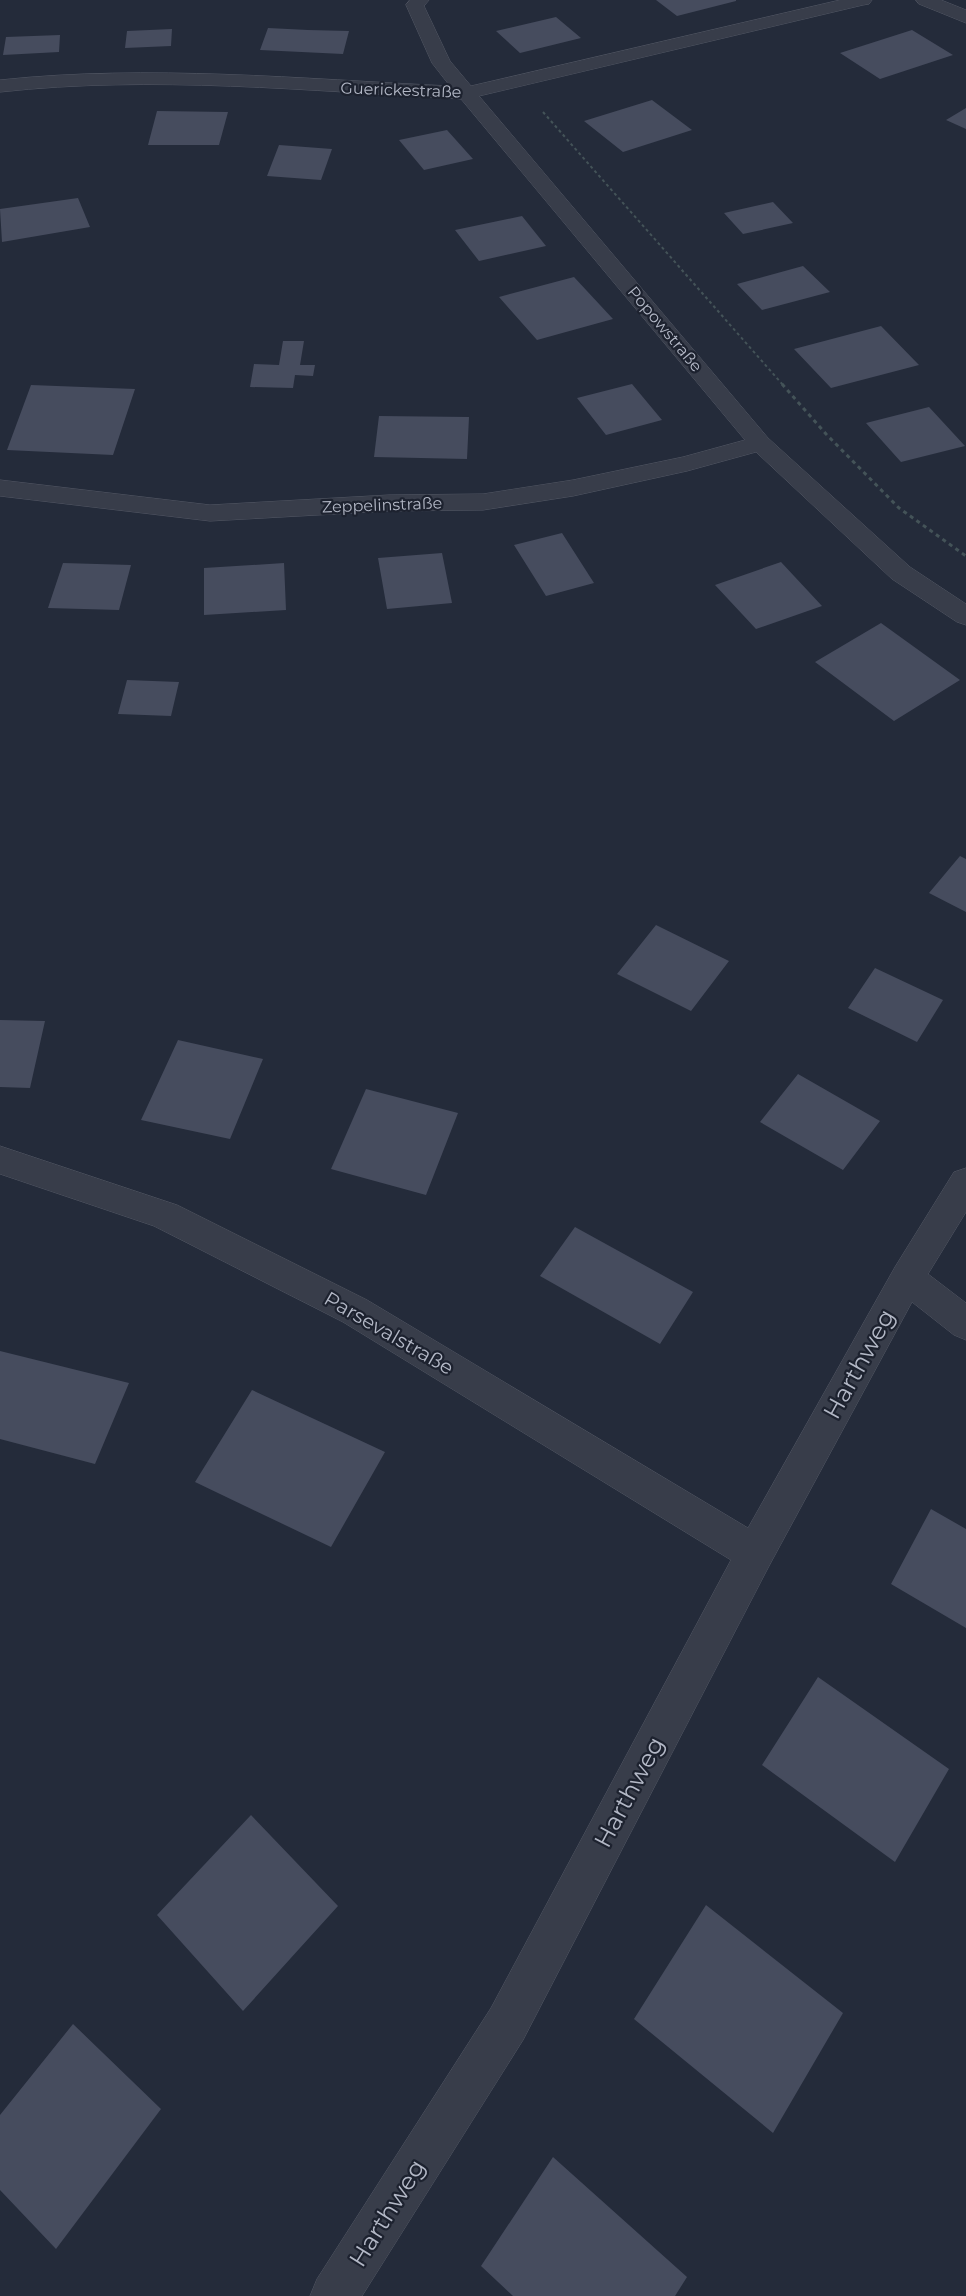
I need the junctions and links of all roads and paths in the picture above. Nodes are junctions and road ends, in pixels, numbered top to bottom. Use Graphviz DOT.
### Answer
graph roads {
  1 [pos="420,0"];
  2 [pos="863,0"];
  3 [pos="925,0"];
  4 [pos="966,17"];
  5 [pos="0,86"];
  6 [pos="472,101"];
  7 [pos="760,443"];
  8 [pos="0,488"];
  9 [pos="966,556"];
  10 [pos="966,616"];
  11 [pos="0,1160"];
  12 [pos="966,1182"];
  13 [pos="907,1278"];
  14 [pos="966,1324"];
  15 [pos="755,1553"];
  16 [pos="334,2296"];
  1 -- 6 [label="street, Popowstraße"];
  2 -- 6 [label="street, Guerickestraße"];
  3 -- 4 [label="street"];
  5 -- 6 [label="street, Guerickestraße"];
  6 -- 7 [label="street, Popowstraße"];
  6 -- 9 [label="path"];
  7 -- 8 [label="street, Zeppelinstraße"];
  7 -- 10 [label="street, Popowstraße"];
  11 -- 15 [label="street, Parsevalstraße"];
  12 -- 13 [label="street, Harthweg"];
  13 -- 14 [label="street"];
  13 -- 15 [label="street, Harthweg"];
  15 -- 16 [label="street, Harthweg"];
}
